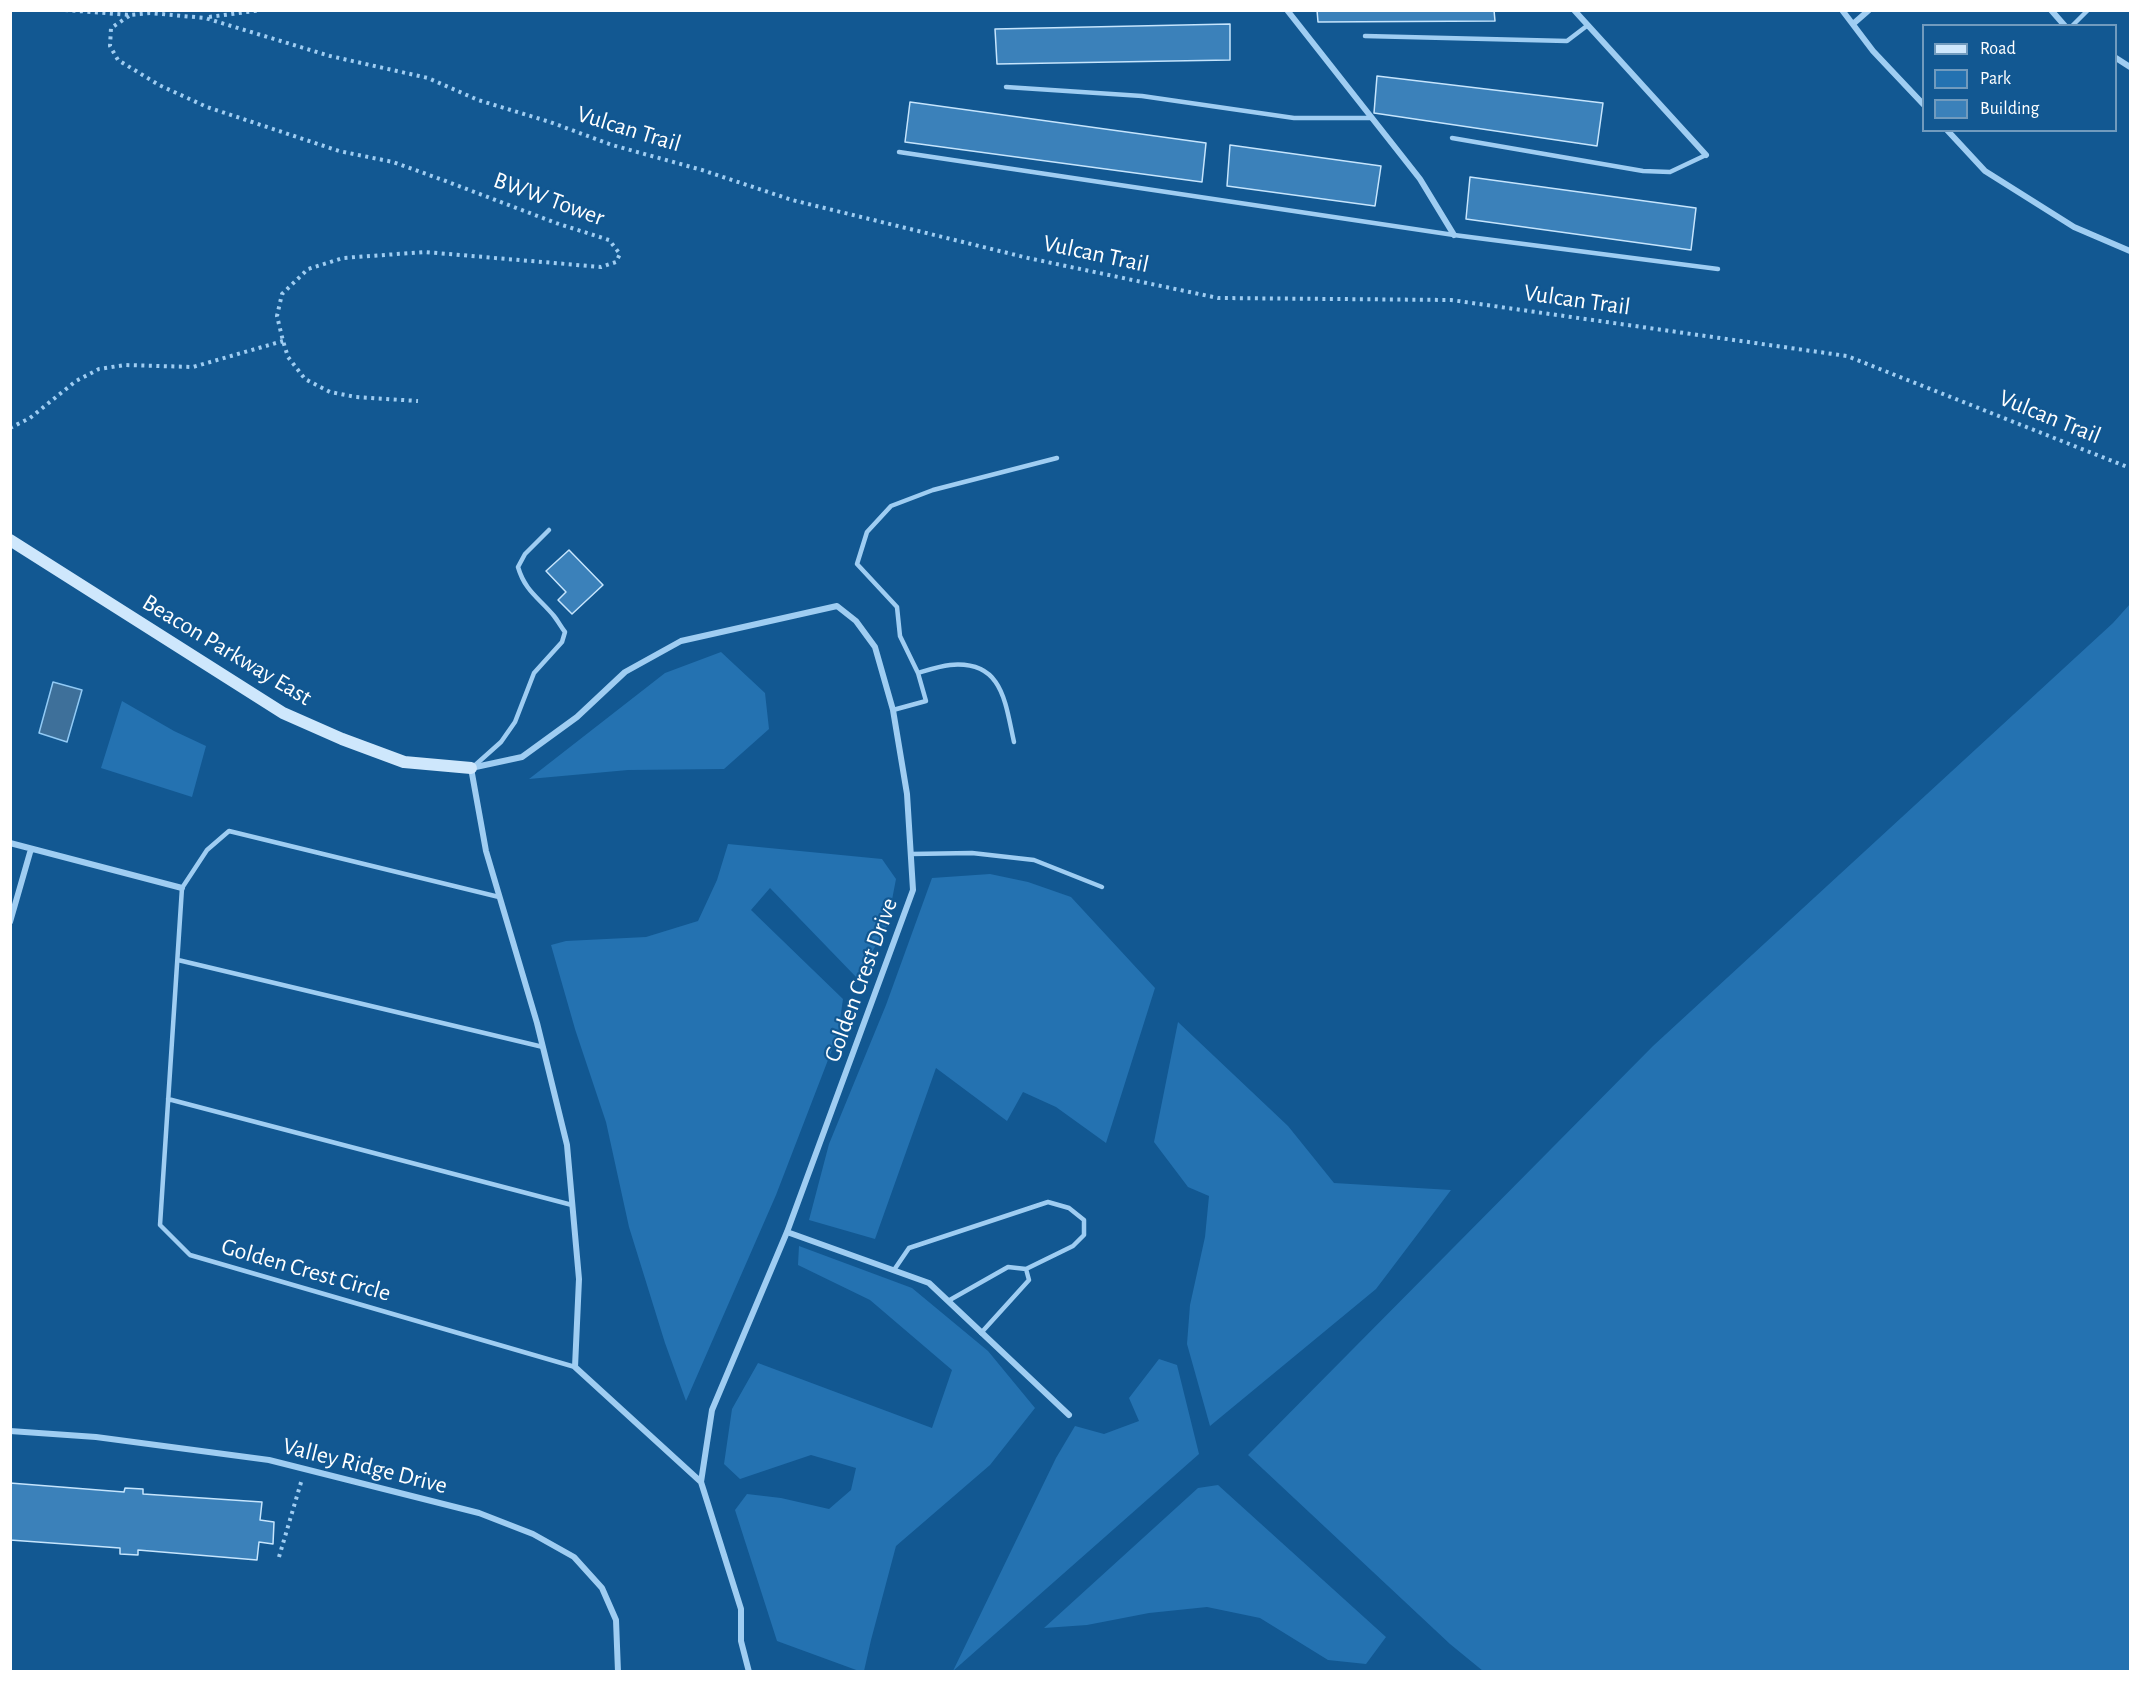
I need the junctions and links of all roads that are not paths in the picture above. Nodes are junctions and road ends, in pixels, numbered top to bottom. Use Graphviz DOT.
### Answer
graph roads {
  1 [pos="1287,10"];
  2 [pos="1574,10"];
  3 [pos="1842,10"];
  4 [pos="1869,10"];
  5 [pos="2051,10"];
  6 [pos="2088,10"];
  7 [pos="1853,24"];
  8 [pos="2063,24"];
  9 [pos="2074,24"];
  10 [pos="1588,25"];
  11 [pos="1365,36"];
  12 [pos="2117,59"];
  13 [pos="2130,67"];
  14 [pos="1006,87"];
  15 [pos="1922,104"];
  16 [pos="1372,117"];
  17 [pos="1949,132"];
  18 [pos="1452,138"];
  19 [pos="899,152"];
  20 [pos="1706,155"];
  21 [pos="1454,234"];
  22 [pos="2130,251"];
  23 [pos="1718,269"];
  24 [pos="1057,458"];
  25 [pos="549,530"];
  26 [pos="10,540"];
  27 [pos="918,673"];
  28 [pos="894,710"];
  29 [pos="1014,742"];
  30 [pos="471,768"];
  31 [pos="10,843"];
  32 [pos="31,849"];
  33 [pos="911,854"];
  34 [pos="1102,887"];
  35 [pos="182,888"];
  36 [pos="499,897"];
  37 [pos="10,922"];
  38 [pos="178,960"];
  39 [pos="543,1047"];
  40 [pos="168,1099"];
  41 [pos="572,1204"];
  42 [pos="787,1232"];
  43 [pos="1026,1269"];
  44 [pos="894,1270"];
  45 [pos="948,1301"];
  46 [pos="981,1333"];
  47 [pos="575,1367"];
  48 [pos="1069,1414"];
  49 [pos="10,1431"];
  50 [pos="701,1482"];
  51 [pos="618,1671"];
  52 [pos="749,1671"];
  1 -- 16 [label="street"];
  2 -- 10 [label="street"];
  3 -- 7 [label="street"];
  4 -- 7 [label="street"];
  5 -- 8 [label="street"];
  6 -- 9 [label="lane"];
  7 -- 15 [label="street"];
  10 -- 11 [label="lane"];
  10 -- 20 [label="street"];
  12 -- 13 [label="street"];
  14 -- 16 [label="lane"];
  16 -- 21 [label="street"];
  17 -- 22 [label="street"];
  18 -- 20 [label="lane"];
  19 -- 21 [label="lane"];
  21 -- 23 [label="lane"];
  24 -- 27 [label="lane"];
  25 -- 30 [label="lane"];
  26 -- 30 [label="street, Beacon Parkway East"];
  27 -- 28 [label="lane"];
  27 -- 29 [label="lane"];
  28 -- 30 [label="street, Golden Crest Drive"];
  28 -- 33 [label="street, Golden Crest Drive"];
  30 -- 36 [label="street"];
  31 -- 32 [label="street"];
  32 -- 35 [label="street"];
  32 -- 37 [label="street"];
  33 -- 34 [label="lane"];
  33 -- 42 [label="street, Golden Crest Drive"];
  35 -- 36 [label="lane"];
  35 -- 38 [label="lane, Golden Crest Circle"];
  36 -- 39 [label="street"];
  38 -- 39 [label="lane"];
  38 -- 40 [label="lane, Golden Crest Circle"];
  39 -- 41 [label="street"];
  40 -- 41 [label="lane"];
  40 -- 47 [label="lane, Golden Crest Circle"];
  41 -- 47 [label="street"];
  42 -- 44 [label="street"];
  42 -- 50 [label="street, Golden Crest Drive"];
  43 -- 44 [label="lane"];
  43 -- 45 [label="lane"];
  43 -- 46 [label="lane"];
  44 -- 45 [label="street"];
  45 -- 46 [label="street"];
  46 -- 48 [label="street"];
  47 -- 50 [label="street, Golden Crest Circle"];
  49 -- 51 [label="street, Valley Ridge Drive"];
  50 -- 52 [label="street, Golden Crest Drive"];
}
